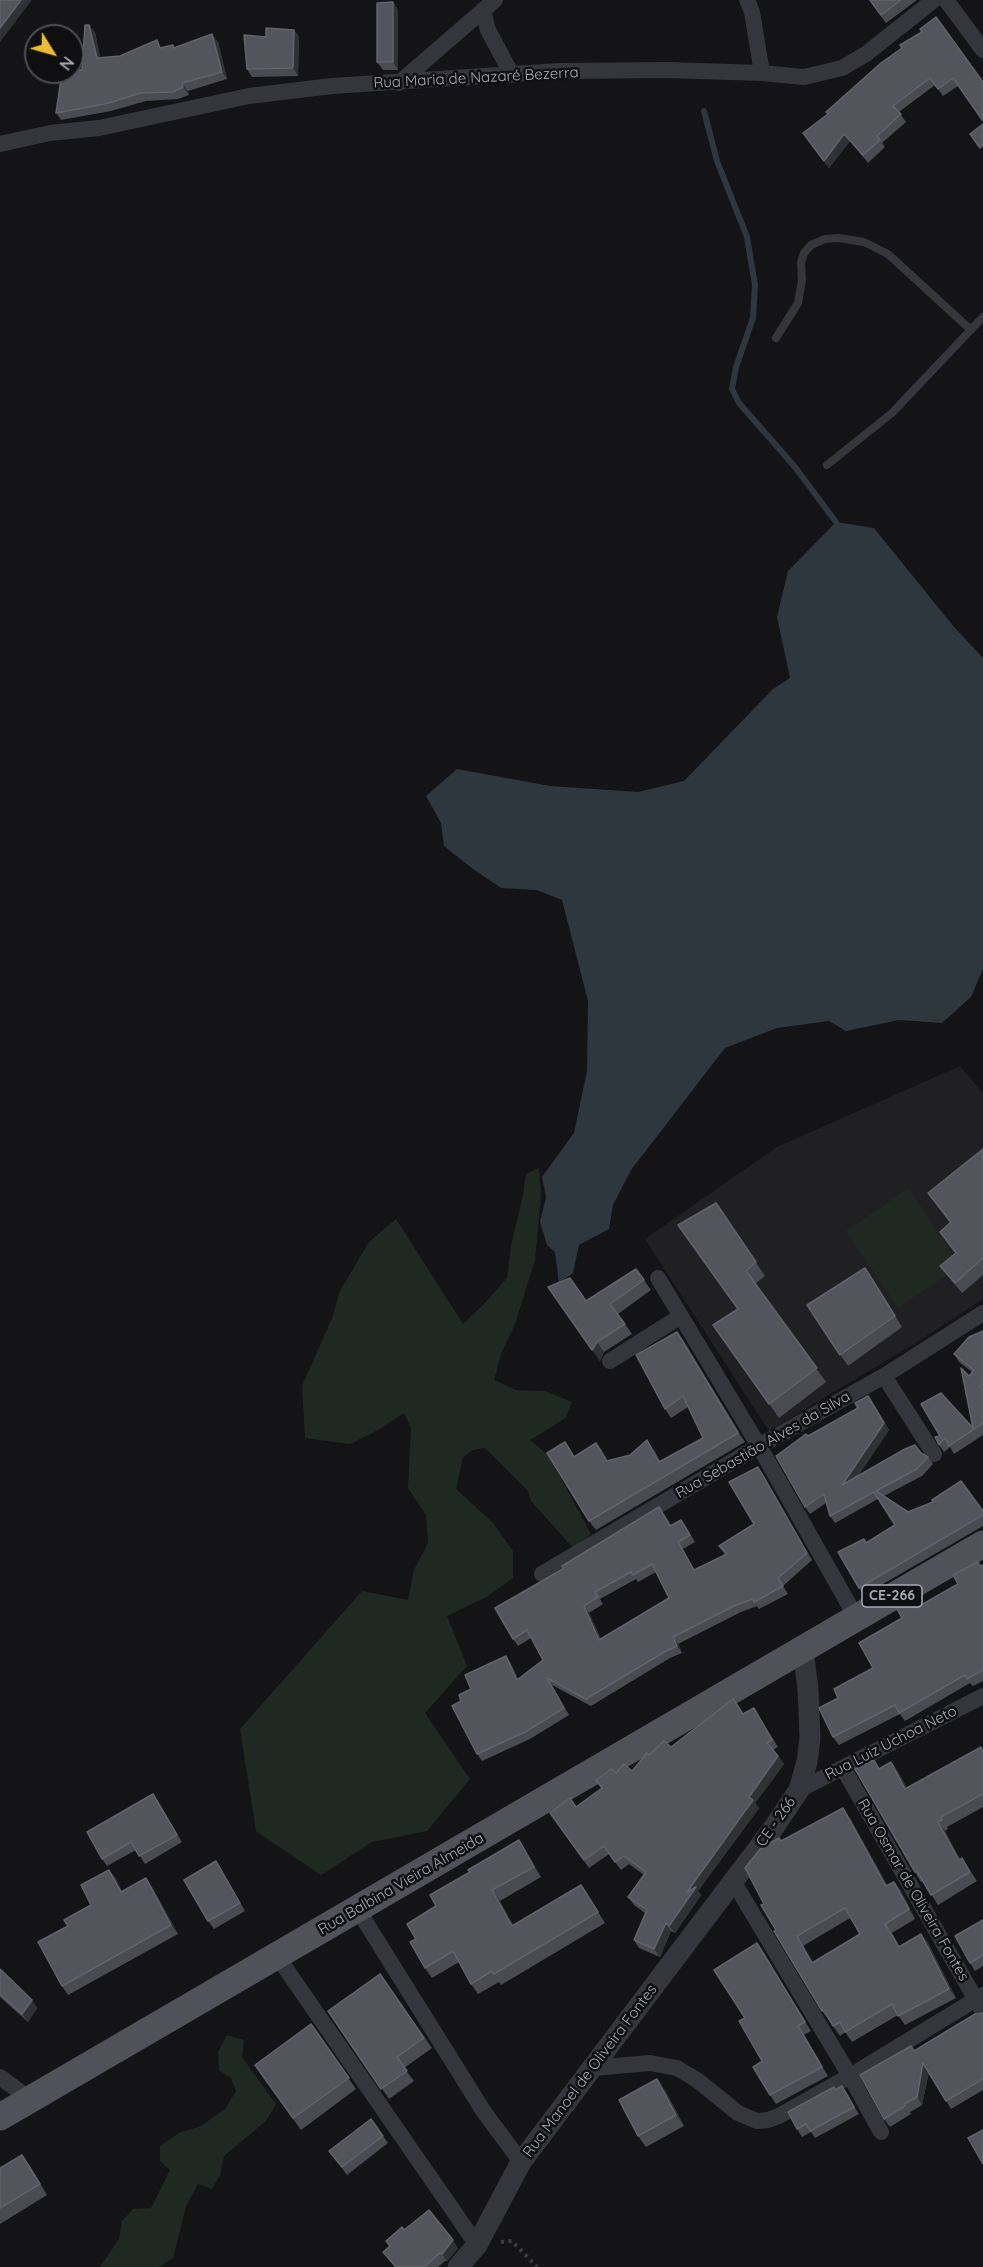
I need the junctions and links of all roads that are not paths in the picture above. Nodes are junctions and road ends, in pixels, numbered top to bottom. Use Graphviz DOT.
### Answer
graph roads {
  1 [pos="747,0"];
  2 [pos="934,0"];
  3 [pos="946,0"];
  4 [pos="489,5"];
  5 [pos="983,50"];
  6 [pos="762,73"];
  7 [pos="512,75"];
  8 [pos="399,83"];
  9 [pos="0,144"];
  10 [pos="983,317"];
  11 [pos="971,330"];
  12 [pos="776,338"];
  13 [pos="827,465"];
  14 [pos="658,1278"];
  15 [pos="983,1312"];
  16 [pos="681,1316"];
  17 [pos="610,1361"];
  18 [pos="884,1376"];
  19 [pos="759,1446"];
  20 [pos="934,1454"];
  21 [pos="983,1544"];
  22 [pos="542,1574"];
  23 [pos="856,1617"];
  24 [pos="802,1650"];
  25 [pos="981,1702"];
  26 [pos="843,1768"];
  27 [pos="799,1790"];
  28 [pos="733,1881"];
  29 [pos="358,1910"];
  30 [pos="277,1956"];
  31 [pos="980,2002"];
  32 [pos="593,2068"];
  33 [pos="850,2076"];
  34 [pos="0,2077"];
  35 [pos="31,2100"];
  36 [pos="0,2117"];
  37 [pos="881,2132"];
  38 [pos="521,2162"];
  39 [pos="477,2246"];
  40 [pos="458,2267"];
  1 -- 6 [label="street"];
  2 -- 6 [label="street, Rua Maria de Nazaré Bezerra"];
  3 -- 5 [label="street"];
  4 -- 7 [label="street"];
  4 -- 8 [label="street"];
  6 -- 7 [label="street, Rua Maria de Nazaré Bezerra"];
  7 -- 8 [label="street, Rua Maria de Nazaré Bezerra"];
  8 -- 9 [label="street, Rua Maria de Nazaré Bezerra"];
  10 -- 11 [label="lane"];
  11 -- 12 [label="lane"];
  11 -- 13 [label="lane"];
  14 -- 16 [label="street"];
  15 -- 18 [label="street, Rua Sebastião Alves da Silva"];
  16 -- 17 [label="street"];
  16 -- 19 [label="street"];
  18 -- 19 [label="street, Rua Sebastião Alves da Silva"];
  18 -- 20 [label="street"];
  19 -- 22 [label="street, Rua Sebastião Alves da Silva"];
  19 -- 23 [label="street"];
  21 -- 23 [label="main road, CE-266"];
  23 -- 24 [label="main road, CE-266"];
  24 -- 27 [label="street, CE - 266"];
  24 -- 29 [label="main road, Rua Balbina Vieira Almeida"];
  25 -- 26 [label="street, Rua Luiz Uchoa Neto"];
  26 -- 27 [label="street, Rua Luiz Uchoa Neto"];
  26 -- 31 [label="street, Rua Osmar de Oliveira Fontes"];
  27 -- 28 [label="street, CE - 266"];
  28 -- 32 [label="street, Rua Manoel de Oliveira Fontes"];
  28 -- 33 [label="street"];
  29 -- 30 [label="main road, Rua Balbina Vieira Almeida"];
  29 -- 38 [label="street"];
  30 -- 35 [label="main road, Rua Balbina Vieira Almeida"];
  30 -- 39 [label="street"];
  31 -- 33 [label="street"];
  32 -- 33 [label="street"];
  32 -- 38 [label="street, Rua Manoel de Oliveira Fontes"];
  33 -- 37 [label="street"];
  34 -- 35 [label="street"];
  35 -- 36 [label="main road, Rua Balbina Vieira Almeida"];
  38 -- 39 [label="street, Rua Manoel de Oliveira Fontes"];
  39 -- 40 [label="street, Rua Manoel de Oliveira Fontes"];
}
